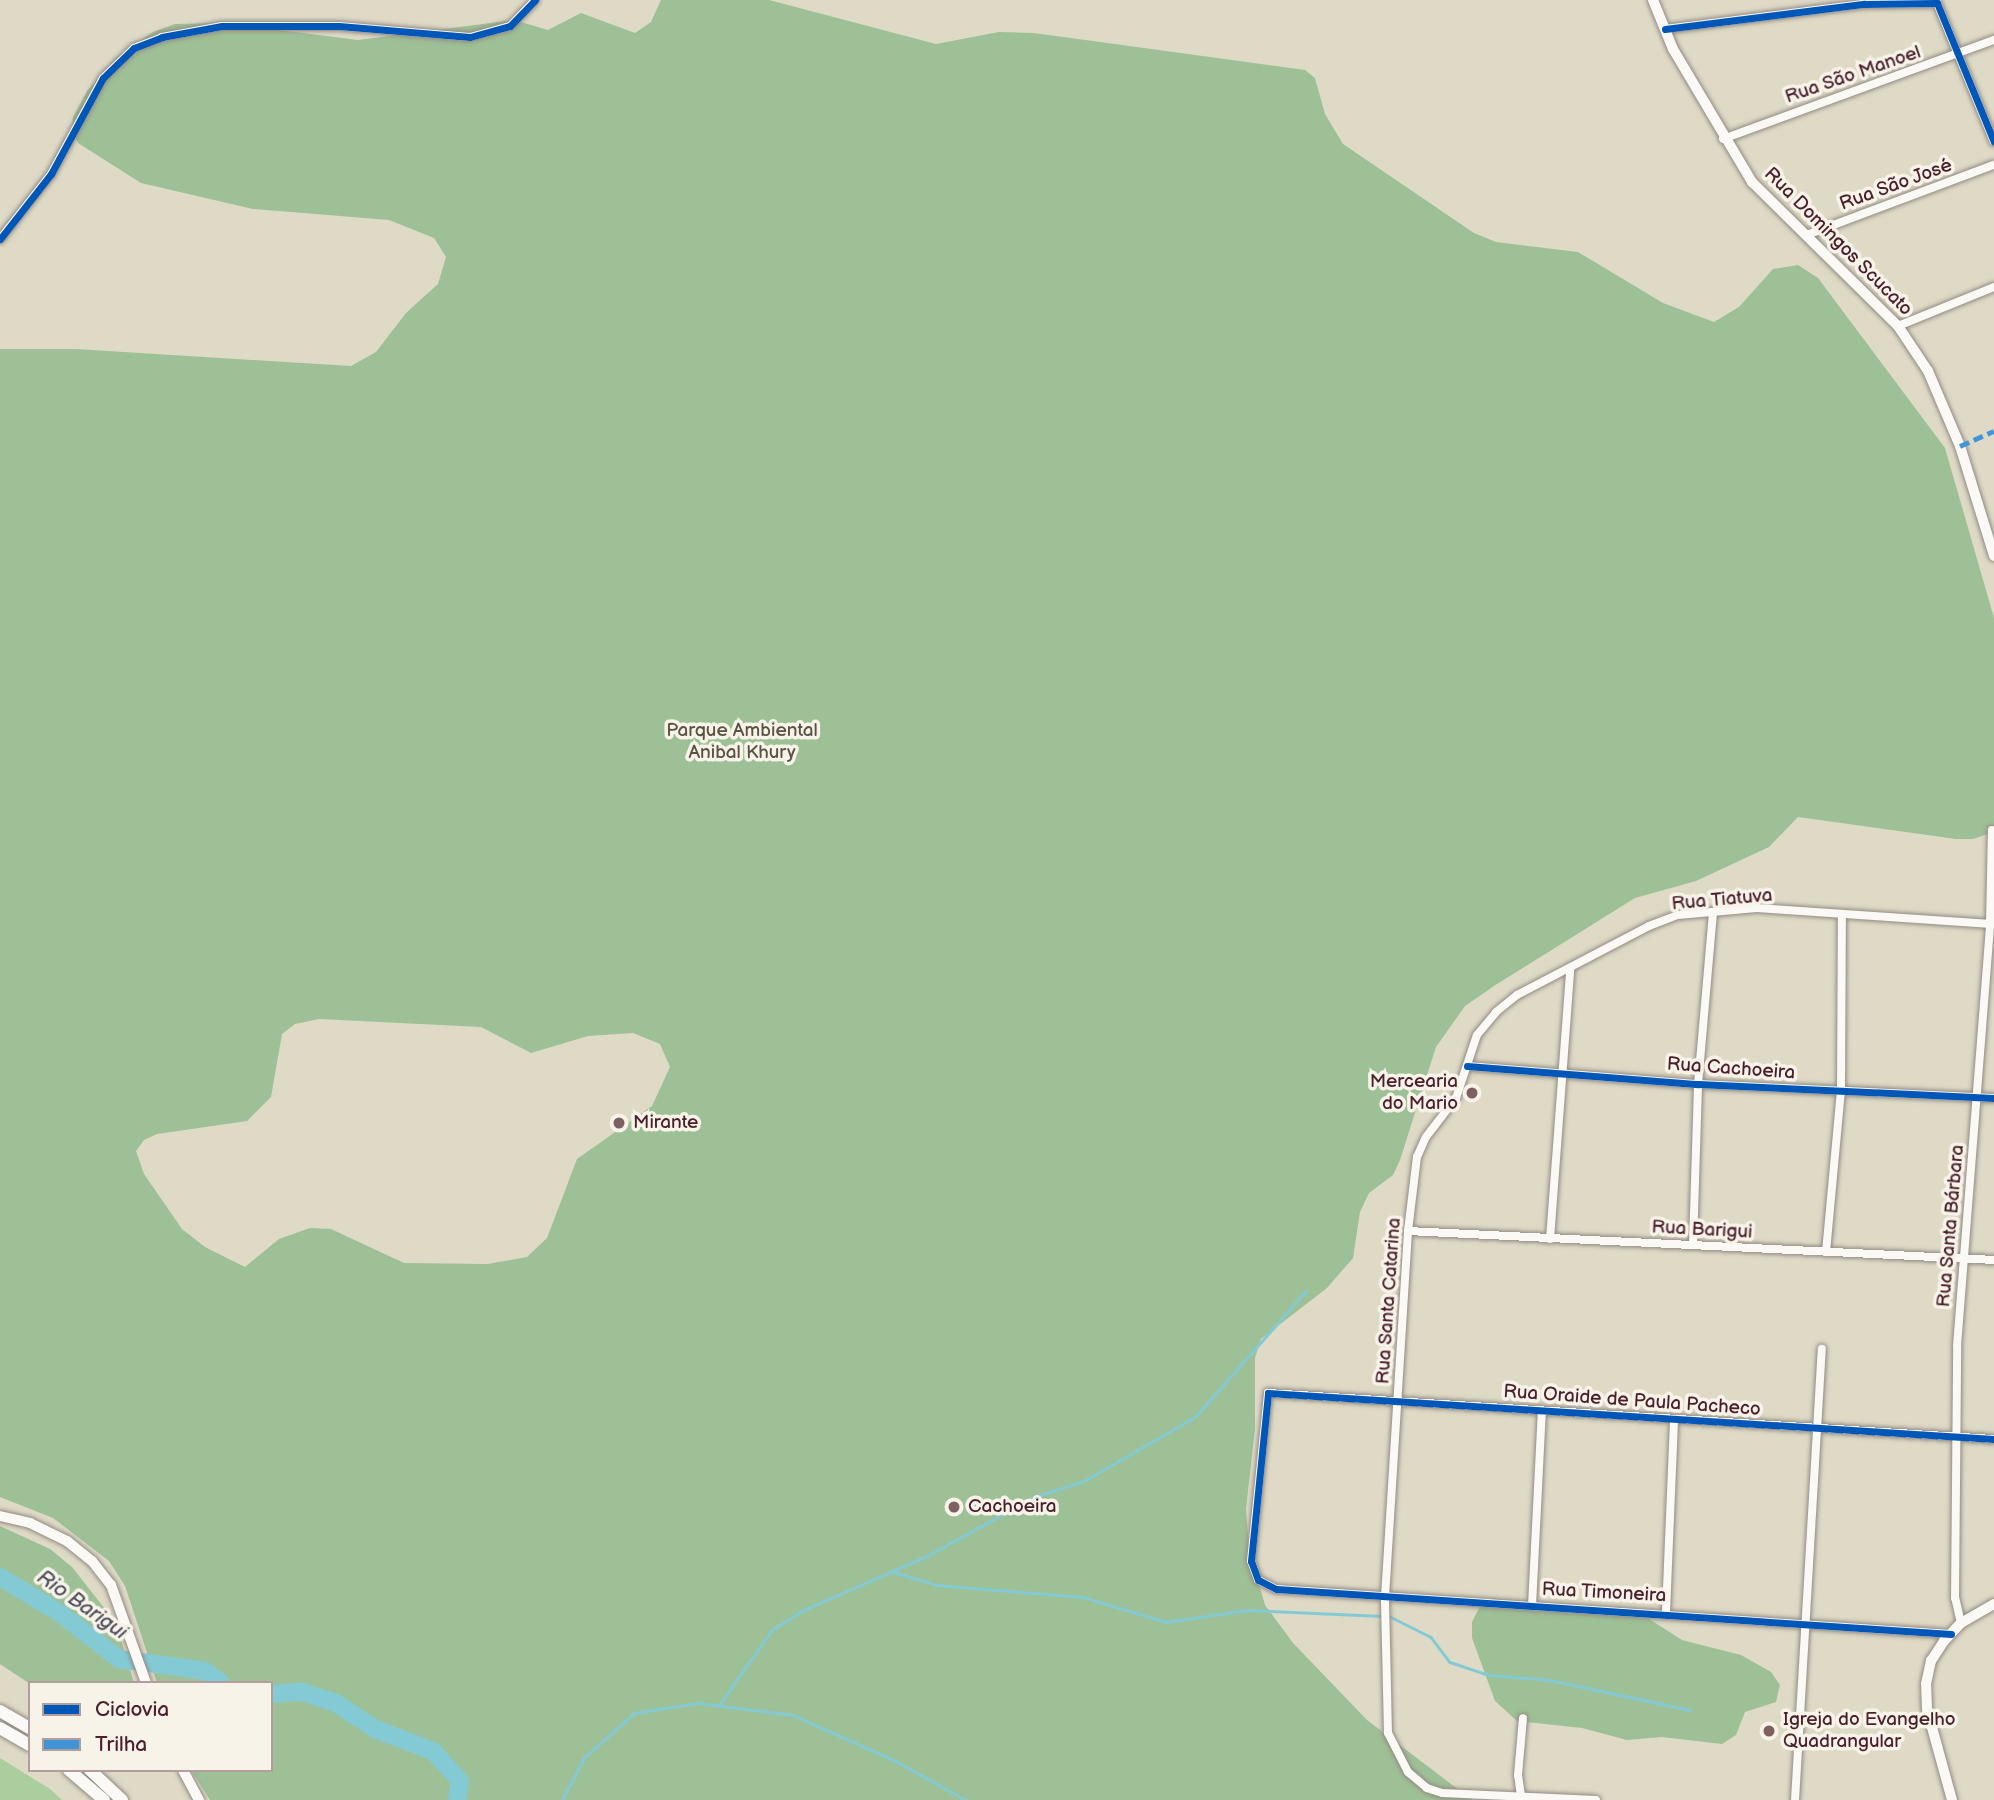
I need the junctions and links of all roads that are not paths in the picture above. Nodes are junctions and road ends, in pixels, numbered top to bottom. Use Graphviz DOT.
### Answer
graph roads {
  1 [pos="535,0"];
  2 [pos="1653,0"];
  3 [pos="1863,2"];
  4 [pos="1665,29"];
  5 [pos="1994,40"];
  6 [pos="1958,54"];
  7 [pos="1723,139"];
  8 [pos="1994,142"];
  9 [pos="1994,165"];
  10 [pos="1809,234"];
  11 [pos="0,239"];
  12 [pos="1994,287"];
  13 [pos="1898,326"];
  14 [pos="1994,556"];
  15 [pos="1992,830"];
  16 [pos="1713,914"];
  17 [pos="1842,914"];
  18 [pos="1992,924"];
  19 [pos="1570,970"];
  20 [pos="1467,1066"];
  21 [pos="1559,1071"];
  22 [pos="1698,1084"];
  23 [pos="1841,1091"];
  24 [pos="1977,1097"];
  25 [pos="1994,1098"];
  26 [pos="1408,1231"];
  27 [pos="1550,1239"];
  28 [pos="1693,1245"];
  29 [pos="1826,1252"];
  30 [pos="1965,1258"];
  31 [pos="1994,1260"];
  32 [pos="1822,1349"];
  33 [pos="1398,1402"];
  34 [pos="1542,1411"];
  35 [pos="1674,1419"];
  36 [pos="1816,1428"];
  37 [pos="1956,1439"];
  38 [pos="1994,1439"];
  39 [pos="0,1516"];
  40 [pos="1258,1580"];
  41 [pos="1385,1597"];
  42 [pos="1994,1604"];
  43 [pos="1532,1606"];
  44 [pos="1666,1612"];
  45 [pos="1806,1622"];
  46 [pos="1961,1623"];
  47 [pos="1951,1634"];
  48 [pos="145,1681"];
  49 [pos="0,1711"];
  50 [pos="1523,1718"];
  51 [pos="28,1727"];
  52 [pos="0,1728"];
  53 [pos="28,1744"];
  54 [pos="71,1772"];
  55 [pos="92,1772"];
  56 [pos="184,1772"];
  57 [pos="1521,1796"];
  58 [pos="104,1800"];
  59 [pos="122,1800"];
  60 [pos="199,1800"];
  61 [pos="1595,1800"];
  62 [pos="1795,1800"];
  63 [pos="1952,1800"];
  1 -- 11 [label="street"];
  2 -- 4 [label="main road, Rua Domingos Scucato"];
  3 -- 4 [label="street"];
  3 -- 6 [label="street"];
  4 -- 7 [label="main road, Rua Domingos Scucato"];
  5 -- 6 [label="street, Rua São Manoel"];
  6 -- 7 [label="street, Rua São Manoel"];
  6 -- 8 [label="street"];
  7 -- 10 [label="main road, Rua Domingos Scucato"];
  9 -- 10 [label="street, Rua São José"];
  10 -- 13 [label="main road, Rua Domingos Scucato"];
  12 -- 13 [label="street"];
  13 -- 14 [label="main road, Rua Domingos Scucato"];
  15 -- 18 [label="street, Rua Santa Bárbara"];
  16 -- 17 [label="street, Rua Tiatuva"];
  16 -- 19 [label="street, Rua Tiatuva"];
  16 -- 22 [label="street"];
  17 -- 18 [label="street, Rua Tiatuva"];
  17 -- 23 [label="street"];
  18 -- 24 [label="street, Rua Santa Bárbara"];
  19 -- 20 [label="street, Rua Tiatuva"];
  19 -- 21 [label="street"];
  20 -- 21 [label="street, Rua Cachoeira"];
  20 -- 26 [label="street, Rua Santa Catarina"];
  21 -- 22 [label="street, Rua Cachoeira"];
  21 -- 27 [label="street"];
  22 -- 23 [label="street, Rua Cachoeira"];
  22 -- 28 [label="street"];
  23 -- 24 [label="street, Rua Cachoeira"];
  23 -- 29 [label="street"];
  24 -- 25 [label="street, Rua Cachoeira"];
  24 -- 30 [label="street, Rua Santa Bárbara"];
  26 -- 27 [label="street, Rua Barigui"];
  26 -- 33 [label="street, Rua Santa Catarina"];
  27 -- 28 [label="street, Rua Barigui"];
  28 -- 29 [label="street, Rua Barigui"];
  29 -- 30 [label="street, Rua Barigui"];
  30 -- 31 [label="street, Rua Barigui"];
  30 -- 37 [label="street, Rua Santa Bárbara"];
  32 -- 36 [label="street"];
  33 -- 34 [label="street, Rua Oraide de Paula Pacheco"];
  33 -- 40 [label="street, Rua Oraide de Paula Pacheco"];
  33 -- 41 [label="street, Rua Santa Catarina"];
  34 -- 35 [label="street, Rua Oraide de Paula Pacheco"];
  34 -- 43 [label="street"];
  35 -- 36 [label="street, Rua Oraide de Paula Pacheco"];
  35 -- 44 [label="street"];
  36 -- 37 [label="street, Rua Oraide de Paula Pacheco"];
  36 -- 45 [label="street"];
  37 -- 38 [label="street, Rua Oraide de Paula Pacheco"];
  37 -- 46 [label="street, Rua Santa Bárbara"];
  39 -- 48 [label="main road"];
  40 -- 41 [label="street, Rua Timoneira"];
  41 -- 43 [label="street, Rua Timoneira"];
  41 -- 57 [label="street, Rua Santa Catarina"];
  42 -- 46 [label="main road"];
  43 -- 44 [label="street, Rua Timoneira"];
  44 -- 45 [label="street, Rua Timoneira"];
  45 -- 47 [label="street, Rua Timoneira"];
  45 -- 62 [label="street"];
  46 -- 47 [label="main road"];
  47 -- 63 [label="main road"];
  49 -- 51 [label="main road"];
  50 -- 57 [label="street"];
  52 -- 53 [label="main road"];
  54 -- 58 [label="main road"];
  55 -- 59 [label="main road"];
  56 -- 60 [label="main road"];
  57 -- 61 [label="street, Rua Santa Catarina"];
}
